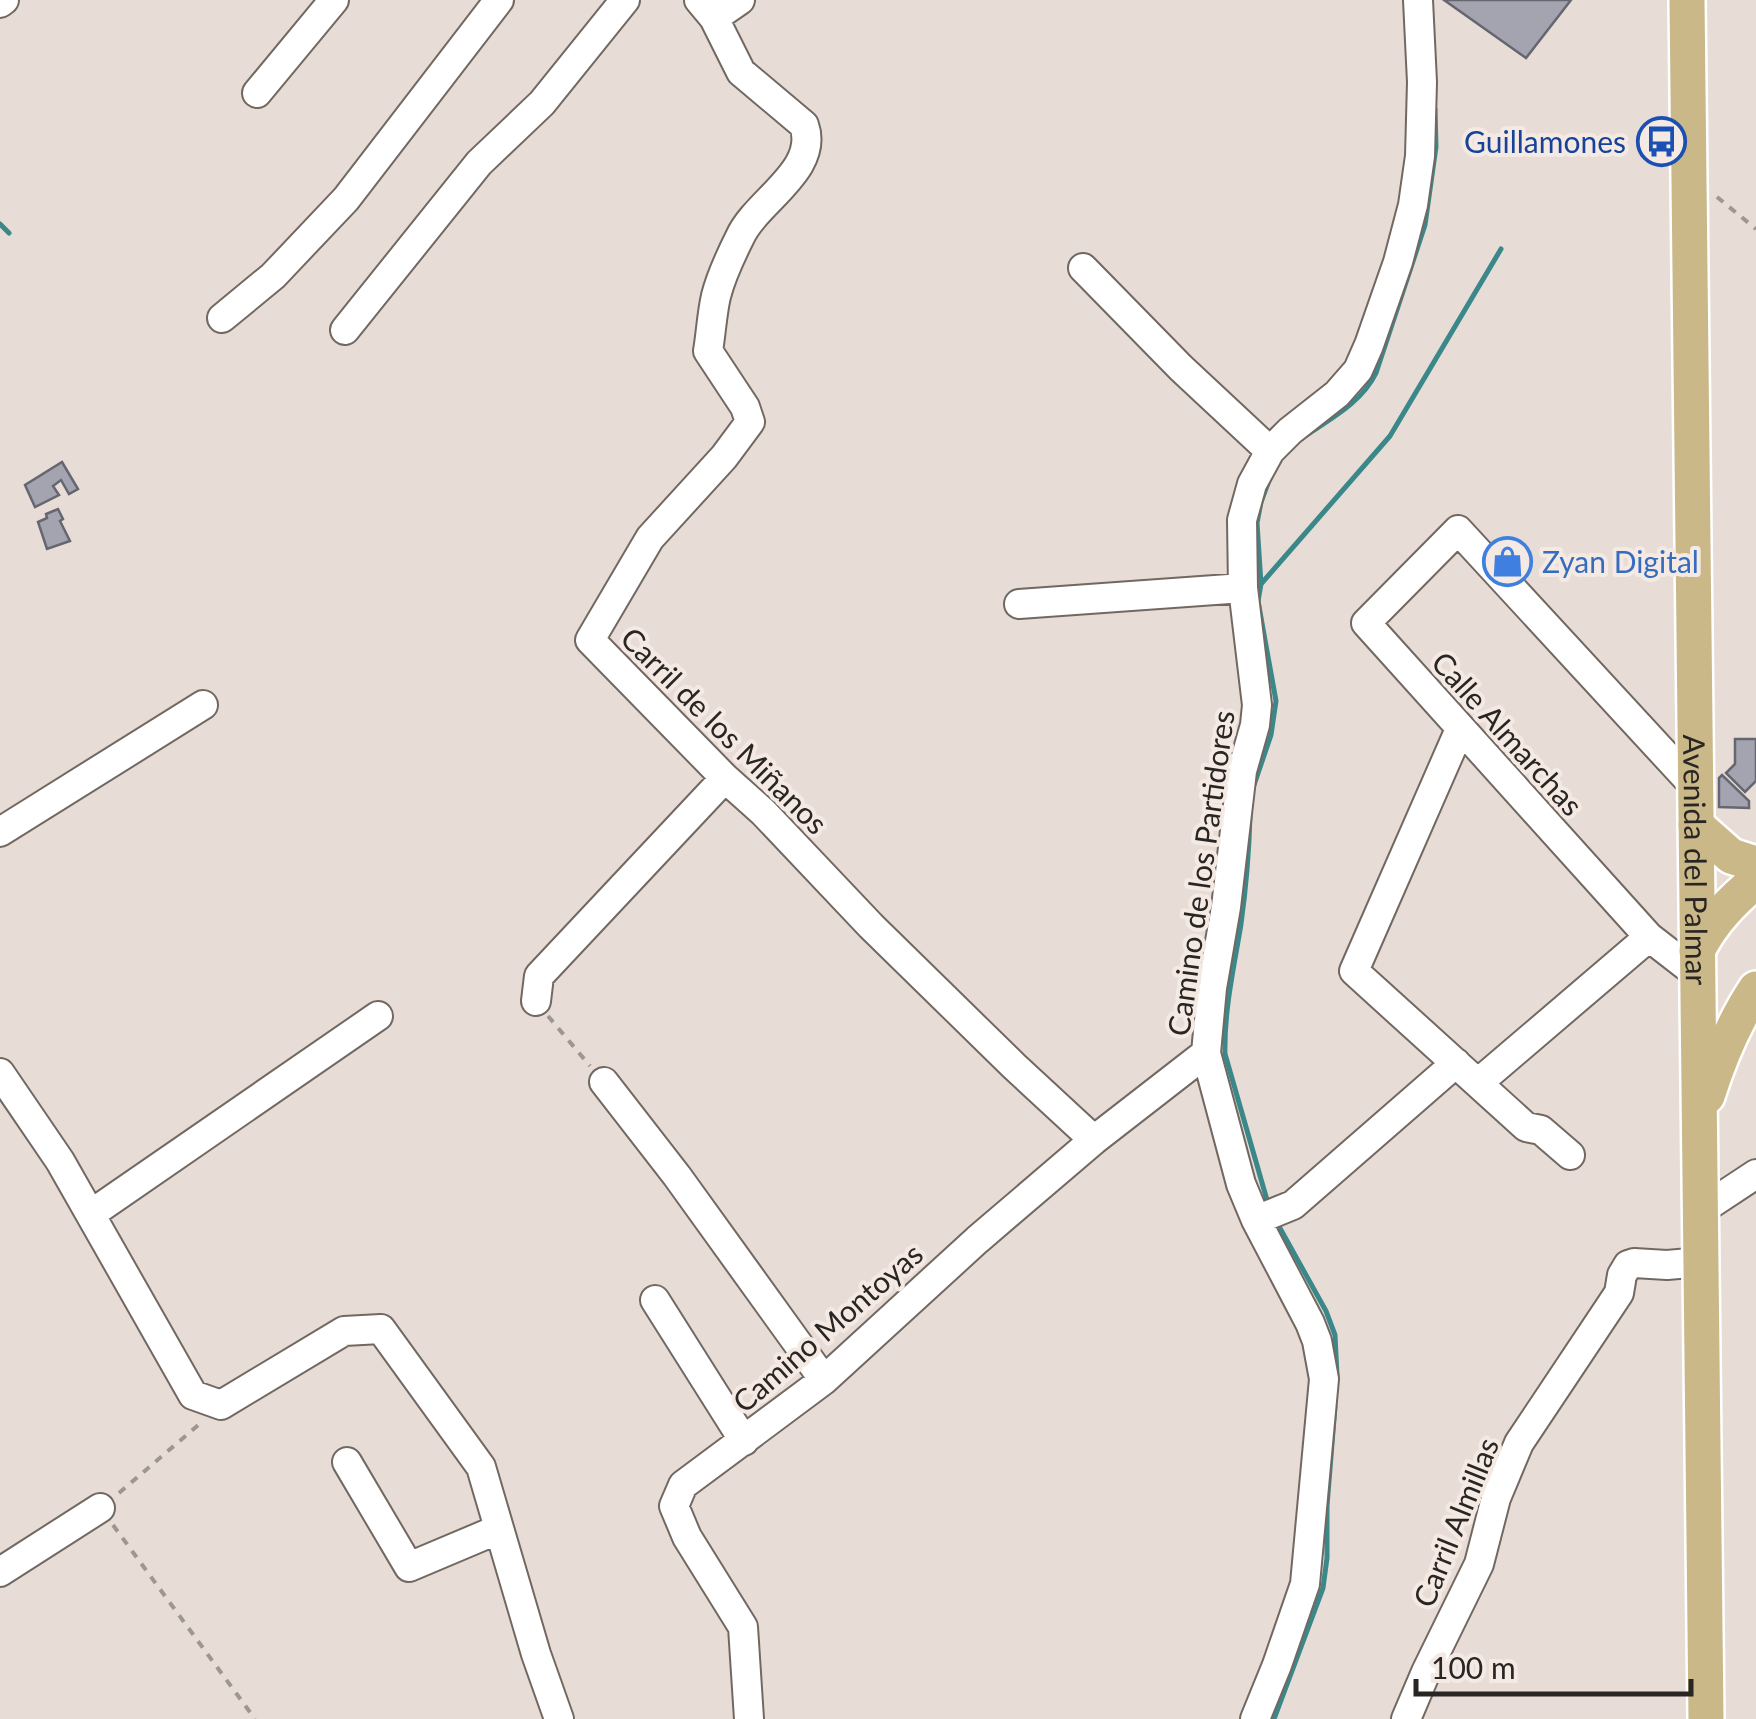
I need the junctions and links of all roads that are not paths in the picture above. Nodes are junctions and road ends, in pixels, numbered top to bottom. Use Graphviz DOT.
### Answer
graph roads {
  1 [pos="334,0"];
  2 [pos="499,0"];
  3 [pos="626,0"];
  4 [pos="740,0"];
  5 [pos="1418,0"];
  6 [pos="1686,0"];
  7 [pos="707,9"];
  8 [pos="257,93"];
  9 [pos="1083,268"];
  10 [pos="222,318"];
  11 [pos="345,330"];
  12 [pos="1270,452"];
  13 [pos="1243,588"];
  14 [pos="1018,604"];
  15 [pos="203,705"];
  16 [pos="1460,729"];
  17 [pos="726,778"];
  18 [pos="1695,787"];
  19 [pos="1696,825"];
  20 [pos="0,832"];
  21 [pos="1756,864"];
  22 [pos="1756,882"];
  23 [pos="1649,937"];
  24 [pos="1697,963"];
  25 [pos="1756,989"];
  26 [pos="536,1001"];
  27 [pos="378,1016"];
  28 [pos="1742,1032"];
  29 [pos="1206,1053"];
  30 [pos="1456,1064"];
  31 [pos="0,1074"];
  32 [pos="604,1082"];
  33 [pos="1478,1083"];
  34 [pos="1699,1121"];
  35 [pos="1094,1140"];
  36 [pos="1570,1155"];
  37 [pos="1756,1174"];
  38 [pos="1700,1211"];
  39 [pos="91,1214"];
  40 [pos="1256,1220"];
  41 [pos="1701,1262"];
  42 [pos="655,1300"];
  43 [pos="824,1380"];
  44 [pos="744,1442"];
  45 [pos="347,1462"];
  46 [pos="100,1508"];
  47 [pos="500,1530"];
  48 [pos="0,1572"];
  49 [pos="559,1719"];
  50 [pos="749,1719"];
  51 [pos="1255,1719"];
  52 [pos="1406,1719"];
  53 [pos="1706,1719"];
  1 -- 8 [label="street"];
  2 -- 10 [label="street"];
  3 -- 11 [label="street"];
  4 -- 7 [label="street"];
  5 -- 12 [label="street, Camino de los Partidores"];
  6 -- 18 [label="main road, Avenida del Palmar"];
  7 -- 17 [label="street, Carril de los Miñanos"];
  9 -- 12 [label="street"];
  12 -- 13 [label="street, Camino de los Partidores"];
  13 -- 14 [label="street"];
  13 -- 29 [label="street, Camino de los Partidores"];
  15 -- 20 [label="street"];
  16 -- 18 [label="street, Calle Almarchas"];
  16 -- 23 [label="street, Calle Almarchas"];
  16 -- 30 [label="street"];
  17 -- 26 [label="street"];
  17 -- 35 [label="street, Carril de los Miñanos"];
  18 -- 19 [label="main road, Avenida del Palmar"];
  19 -- 21 [label="main road"];
  19 -- 24 [label="main road, Avenida del Palmar"];
  22 -- 24 [label="main road"];
  23 -- 24 [label="street, Calle Almarchas"];
  23 -- 33 [label="street"];
  24 -- 34 [label="main road, Avenida del Palmar"];
  25 -- 28 [label="main road"];
  27 -- 39 [label="street"];
  28 -- 34 [label="main road"];
  29 -- 35 [label="street, Camino Montoyas"];
  29 -- 40 [label="street, Camino de los Partidores"];
  30 -- 33 [label="street"];
  30 -- 40 [label="street"];
  31 -- 39 [label="street"];
  32 -- 43 [label="street"];
  33 -- 36 [label="street"];
  34 -- 38 [label="main road, Avenida del Palmar"];
  35 -- 43 [label="street, Camino Montoyas"];
  37 -- 38 [label="street"];
  38 -- 41 [label="main road, Avenida del Palmar"];
  39 -- 47 [label="street"];
  40 -- 51 [label="street, Camino de los Partidores"];
  41 -- 52 [label="street, Carril Almillas"];
  41 -- 53 [label="main road, Avenida del Palmar"];
  42 -- 44 [label="street"];
  43 -- 44 [label="street, Camino Montoyas"];
  44 -- 50 [label="street, Camino Montoyas"];
  45 -- 47 [label="street"];
  46 -- 48 [label="street"];
  47 -- 49 [label="street"];
}
